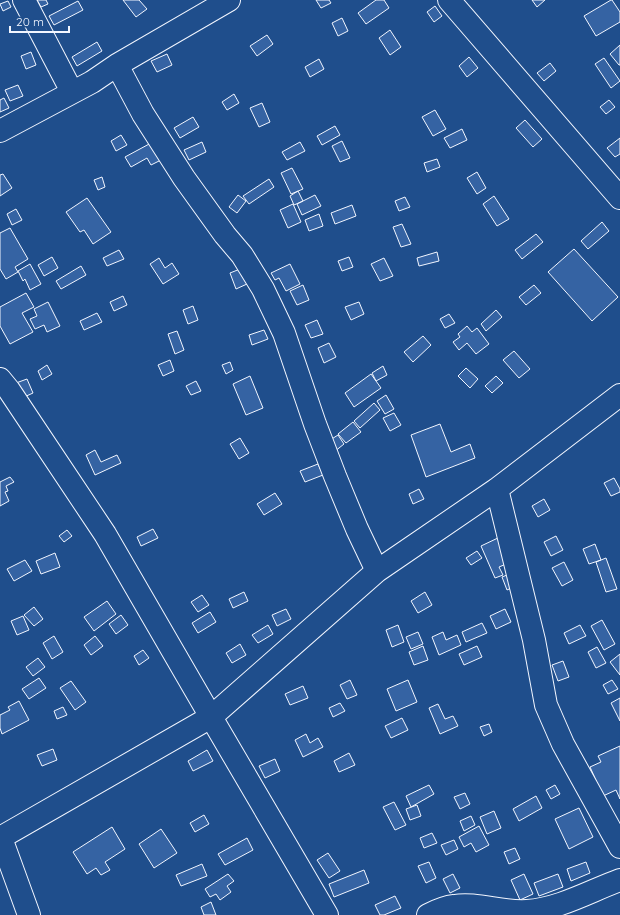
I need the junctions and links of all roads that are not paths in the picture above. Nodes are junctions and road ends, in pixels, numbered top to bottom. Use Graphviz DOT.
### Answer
graph roads {
  1 [pos="24,0"];
  2 [pos="229,0"];
  3 [pos="449,0"];
  4 [pos="116,65"];
  5 [pos="72,92"];
  6 [pos="0,131"];
  7 [pos="620,198"];
  8 [pos="0,379"];
  9 [pos="620,395"];
  10 [pos="497,489"];
  11 [pos="378,571"];
  12 [pos="210,717"];
  13 [pos="0,838"];
  14 [pos="620,847"];
  15 [pos="620,880"];
  16 [pos="29,915"];
  17 [pos="327,915"];
  18 [pos="428,915"];
  1 -- 5 [label="street"];
  2 -- 4 [label="street"];
  3 -- 7 [label="street"];
  4 -- 5 [label="street"];
  4 -- 11 [label="street"];
  5 -- 6 [label="street"];
  8 -- 12 [label="street"];
  9 -- 10 [label="street"];
  10 -- 11 [label="street"];
  10 -- 14 [label="street"];
  11 -- 12 [label="street"];
  12 -- 13 [label="street"];
  12 -- 17 [label="street"];
  13 -- 16 [label="street"];
  15 -- 18 [label="street"];
}
